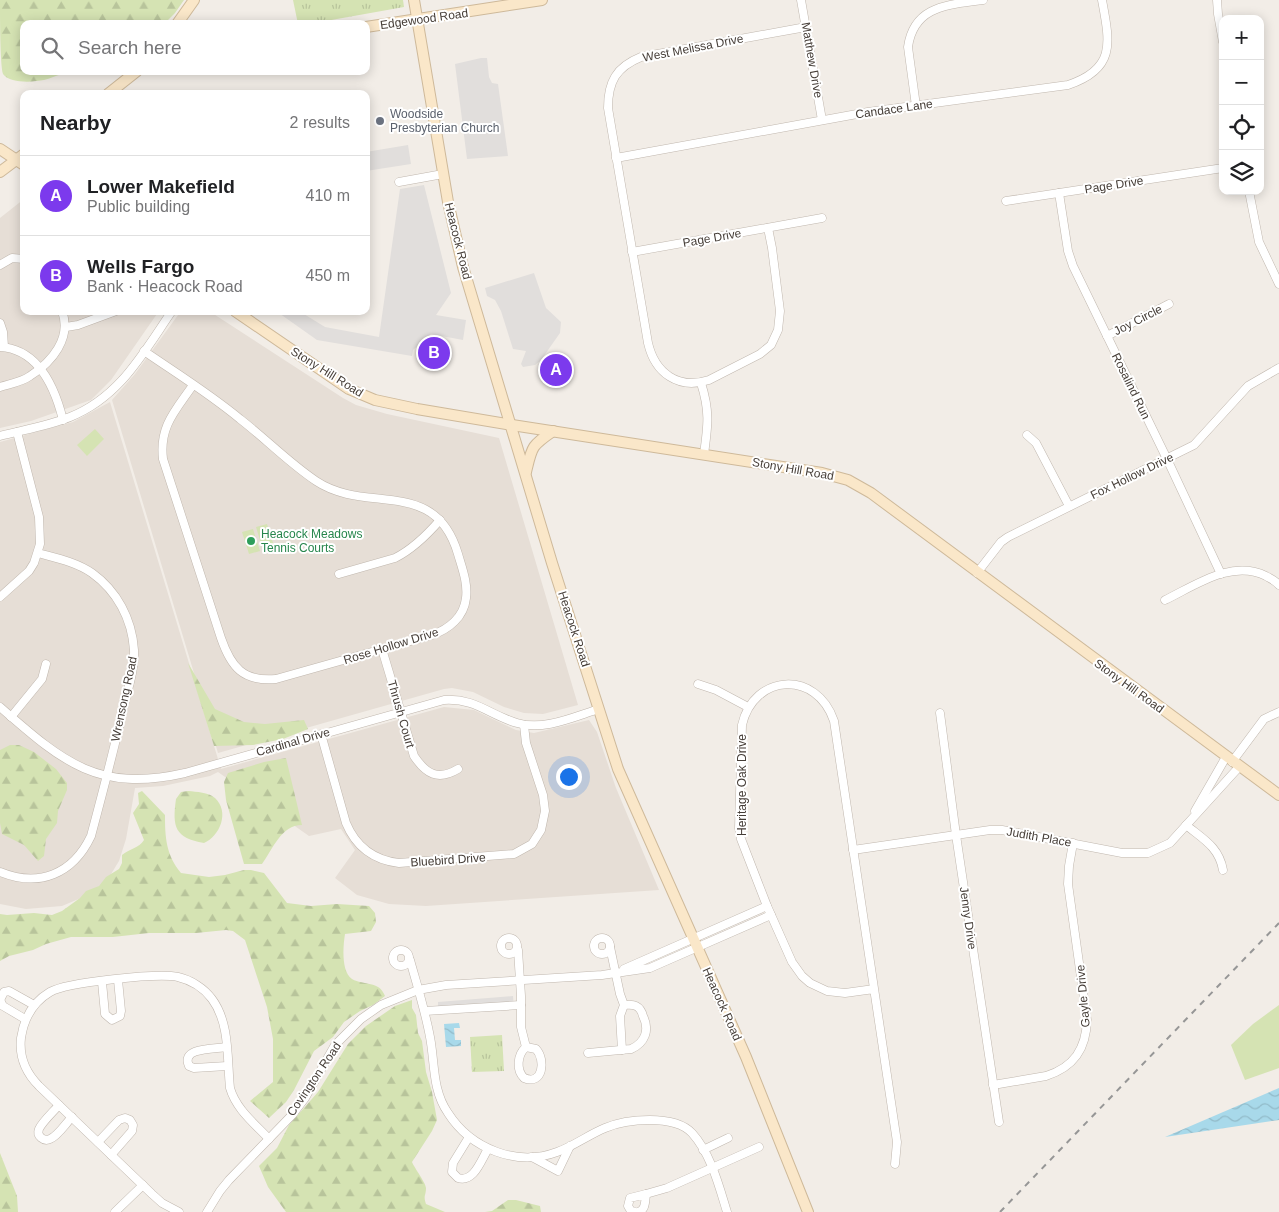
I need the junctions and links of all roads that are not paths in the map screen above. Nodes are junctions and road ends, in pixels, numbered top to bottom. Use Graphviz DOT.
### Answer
graph roads {
  1 [pos="194,0"];
  2 [pos="414,0"];
  3 [pos="542,0"];
  4 [pos="801,0"];
  5 [pos="983,0"];
  6 [pos="1102,0"];
  7 [pos="1217,0"];
  8 [pos="1219,15"];
  9 [pos="180,20"];
  10 [pos="417,20"];
  11 [pos="370,26"];
  12 [pos="806,27"];
  13 [pos="132,75"];
  14 [pos="113,90"];
  15 [pos="916,106"];
  16 [pos="822,120"];
  17 [pos="0,149"];
  18 [pos="616,158"];
  19 [pos="20,159"];
  20 [pos="20,161"];
  21 [pos="1219,169"];
  22 [pos="0,172"];
  23 [pos="443,174"];
  24 [pos="399,182"];
  25 [pos="1059,193"];
  26 [pos="1250,195"];
  27 [pos="1006,201"];
  28 [pos="822,218"];
  29 [pos="768,228"];
  30 [pos="632,252"];
  31 [pos="20,259"];
  32 [pos="0,265"];
  33 [pos="1279,284"];
  34 [pos="1168,304"];
  35 [pos="63,315"];
  36 [pos="105,315"];
  37 [pos="169,315"];
  38 [pos="241,315"];
  39 [pos="0,323"];
  40 [pos="66,327"];
  41 [pos="1106,336"];
  42 [pos="2,347"];
  43 [pos="144,351"];
  44 [pos="40,368"];
  45 [pos="1279,368"];
  46 [pos="701,383"];
  47 [pos="193,385"];
  48 [pos="0,387"];
  49 [pos="63,420"];
  50 [pos="512,425"];
  51 [pos="553,431"];
  52 [pos="17,432"];
  53 [pos="1027,435"];
  54 [pos="0,436"];
  55 [pos="704,454"];
  56 [pos="1167,459"];
  57 [pos="526,473"];
  58 [pos="1069,506"];
  59 [pos="440,520"];
  60 [pos="38,553"];
  61 [pos="977,573"];
  62 [pos="339,574"];
  63 [pos="1221,574"];
  64 [pos="1278,583"];
  65 [pos="0,597"];
  66 [pos="1165,600"];
  67 [pos="382,649"];
  68 [pos="46,664"];
  69 [pos="698,684"];
  70 [pos="0,707"];
  71 [pos="748,707"];
  72 [pos="599,709"];
  73 [pos="1279,712"];
  74 [pos="401,713"];
  75 [pos="940,713"];
  76 [pos="11,717"];
  77 [pos="524,725"];
  78 [pos="321,734"];
  79 [pos="1232,762"];
  80 [pos="458,769"];
  81 [pos="107,776"];
  82 [pos="1279,795"];
  83 [pos="1186,826"];
  84 [pos="956,835"];
  85 [pos="1073,843"];
  86 [pos="853,850"];
  87 [pos="1223,870"];
  88 [pos="0,872"];
  89 [pos="767,906"];
  90 [pos="771,914"];
  91 [pos="694,943"];
  92 [pos="610,948"];
  93 [pos="518,950"];
  94 [pos="410,960"];
  95 [pos="615,973"];
  96 [pos="118,980"];
  97 [pos="519,980"];
  98 [pos="102,982"];
  99 [pos="874,989"];
  100 [pos="418,990"];
  101 [pos="0,1000"];
  102 [pos="624,1004"];
  103 [pos="34,1005"];
  104 [pos="522,1005"];
  105 [pos="425,1010"];
  106 [pos="25,1019"];
  107 [pos="526,1047"];
  108 [pos="226,1048"];
  109 [pos="622,1050"];
  110 [pos="588,1053"];
  111 [pos="228,1066"];
  112 [pos="992,1085"];
  113 [pos="59,1105"];
  114 [pos="72,1117"];
  115 [pos="999,1122"];
  116 [pos="469,1136"];
  117 [pos="269,1138"];
  118 [pos="728,1138"];
  119 [pos="98,1142"];
  120 [pos="570,1146"];
  121 [pos="759,1147"];
  122 [pos="488,1149"];
  123 [pos="703,1150"];
  124 [pos="111,1155"];
  125 [pos="532,1157"];
  126 [pos="895,1164"];
  127 [pos="712,1168"];
  128 [pos="142,1185"];
  129 [pos="646,1194"];
  130 [pos="806,1211"];
  131 [pos="115,1212"];
  132 [pos="179,1212"];
  133 [pos="207,1212"];
  134 [pos="636,1212"];
  135 [pos="727,1212"];
  1 -- 9 [label="main road"];
  2 -- 10 [label="main road, Heacock Road"];
  3 -- 10 [label="main road, Edgewood Road"];
  4 -- 12 [label="street, Matthew Drive"];
  5 -- 15 [label="street"];
  6 -- 15 [label="street, Candace Lane"];
  7 -- 8 [label="street"];
  10 -- 11 [label="main road, Edgewood Road"];
  10 -- 23 [label="main road, Heacock Road"];
  12 -- 16 [label="street, Matthew Drive"];
  12 -- 18 [label="street, West Melissa Drive"];
  13 -- 14 [label="main road"];
  15 -- 16 [label="street, Candace Lane"];
  16 -- 18 [label="street, Candace Lane"];
  17 -- 19 [label="main road"];
  18 -- 30 [label="street, West Melissa Drive"];
  20 -- 22 [label="main road"];
  21 -- 25 [label="street, Page Drive"];
  23 -- 24 [label="street"];
  23 -- 50 [label="main road, Heacock Road"];
  25 -- 27 [label="street, Page Drive"];
  25 -- 41 [label="street, Rosalind Run"];
  26 -- 33 [label="street"];
  28 -- 29 [label="street, Page Drive"];
  29 -- 30 [label="street, Page Drive"];
  29 -- 46 [label="street"];
  30 -- 46 [label="street"];
  31 -- 32 [label="street"];
  34 -- 41 [label="street, Joy Circle"];
  35 -- 40 [label="street"];
  36 -- 40 [label="street"];
  37 -- 43 [label="street"];
  38 -- 50 [label="main road, Stony Hill Road"];
  39 -- 42 [label="street"];
  40 -- 44 [label="street"];
  41 -- 56 [label="street, Rosalind Run"];
  42 -- 44 [label="street"];
  43 -- 47 [label="street, Rose Hollow Drive"];
  43 -- 49 [label="street"];
  44 -- 48 [label="street"];
  44 -- 49 [label="street"];
  45 -- 56 [label="street, Fox Hollow Drive"];
  46 -- 55 [label="street"];
  47 -- 59 [label="street, Rose Hollow Drive"];
  47 -- 67 [label="street, Rose Hollow Drive"];
  49 -- 52 [label="street"];
  50 -- 51 [label="main road, Stony Hill Road"];
  50 -- 57 [label="main road, Heacock Road"];
  51 -- 55 [label="main road, Stony Hill Road"];
  51 -- 57 [label="main road"];
  52 -- 54 [label="street"];
  52 -- 60 [label="street"];
  53 -- 58 [label="street"];
  55 -- 61 [label="main road, Stony Hill Road"];
  56 -- 58 [label="street, Fox Hollow Drive"];
  56 -- 63 [label="street, Rosalind Run"];
  57 -- 72 [label="main road, Heacock Road"];
  58 -- 61 [label="street, Fox Hollow Drive"];
  59 -- 62 [label="street"];
  59 -- 67 [label="street, Rose Hollow Drive"];
  60 -- 65 [label="street"];
  60 -- 81 [label="street, Wrensong Road"];
  61 -- 79 [label="main road, Stony Hill Road"];
  63 -- 64 [label="street"];
  63 -- 66 [label="street"];
  67 -- 74 [label="street, Thrush Court"];
  68 -- 76 [label="street"];
  69 -- 71 [label="street"];
  70 -- 76 [label="street, Cardinal Drive"];
  71 -- 86 [label="street"];
  71 -- 89 [label="street, Heritage Oak Drive"];
  72 -- 77 [label="street, Cardinal Drive"];
  72 -- 91 [label="main road, Heacock Road"];
  73 -- 79 [label="street"];
  74 -- 77 [label="street, Cardinal Drive"];
  74 -- 78 [label="street, Cardinal Drive"];
  74 -- 80 [label="street, Thrush Court"];
  75 -- 84 [label="street, Jenny Drive"];
  76 -- 81 [label="street, Cardinal Drive"];
  77 -- 78 [label="street, Bluebird Drive"];
  78 -- 81 [label="street, Cardinal Drive"];
  79 -- 82 [label="main road, Stony Hill Road"];
  79 -- 83 [label="street, Judith Place"];
  79 -- 83 [label="street, Judith Place"];
  81 -- 88 [label="street, Wrensong Road"];
  83 -- 85 [label="street, Judith Place"];
  83 -- 87 [label="street"];
  84 -- 85 [label="street, Judith Place"];
  84 -- 86 [label="street, Judith Place"];
  84 -- 112 [label="street, Jenny Drive"];
  85 -- 112 [label="street, Gayle Drive"];
  86 -- 99 [label="street"];
  89 -- 90 [label="street, Heritage Oak Drive"];
  89 -- 91 [label="street"];
  90 -- 91 [label="street"];
  90 -- 99 [label="street, Heritage Oak Drive"];
  91 -- 95 [label="street, Covington Road"];
  91 -- 130 [label="main road, Heacock Road"];
  92 -- 95 [label="street"];
  93 -- 97 [label="street"];
  94 -- 100 [label="street"];
  95 -- 97 [label="street, Covington Road"];
  95 -- 102 [label="street"];
  96 -- 98 [label="street"];
  96 -- 98 [label="street"];
  96 -- 108 [label="street"];
  97 -- 100 [label="street, Covington Road"];
  97 -- 104 [label="street"];
  98 -- 103 [label="street"];
  99 -- 126 [label="street"];
  100 -- 105 [label="street"];
  100 -- 117 [label="street, Covington Road"];
  101 -- 103 [label="street"];
  101 -- 106 [label="street"];
  102 -- 109 [label="street"];
  102 -- 109 [label="street"];
  103 -- 106 [label="street"];
  104 -- 105 [label="street"];
  104 -- 107 [label="street"];
  105 -- 116 [label="street"];
  106 -- 113 [label="street"];
  108 -- 111 [label="street"];
  108 -- 111 [label="street"];
  109 -- 110 [label="street"];
  111 -- 117 [label="street"];
  112 -- 115 [label="street, Jenny Drive"];
  113 -- 114 [label="street"];
  113 -- 114 [label="street"];
  114 -- 119 [label="street"];
  116 -- 122 [label="street"];
  116 -- 122 [label="street"];
  117 -- 133 [label="street, Covington Road"];
  118 -- 123 [label="street"];
  119 -- 124 [label="street"];
  119 -- 124 [label="street"];
  120 -- 123 [label="street"];
  120 -- 125 [label="street"];
  120 -- 125 [label="street"];
  121 -- 127 [label="street"];
  122 -- 125 [label="street"];
  123 -- 127 [label="street"];
  124 -- 128 [label="street"];
  127 -- 129 [label="street"];
  127 -- 135 [label="street"];
  128 -- 131 [label="street"];
  128 -- 132 [label="street"];
  129 -- 134 [label="street"];
  129 -- 134 [label="street"];
}
